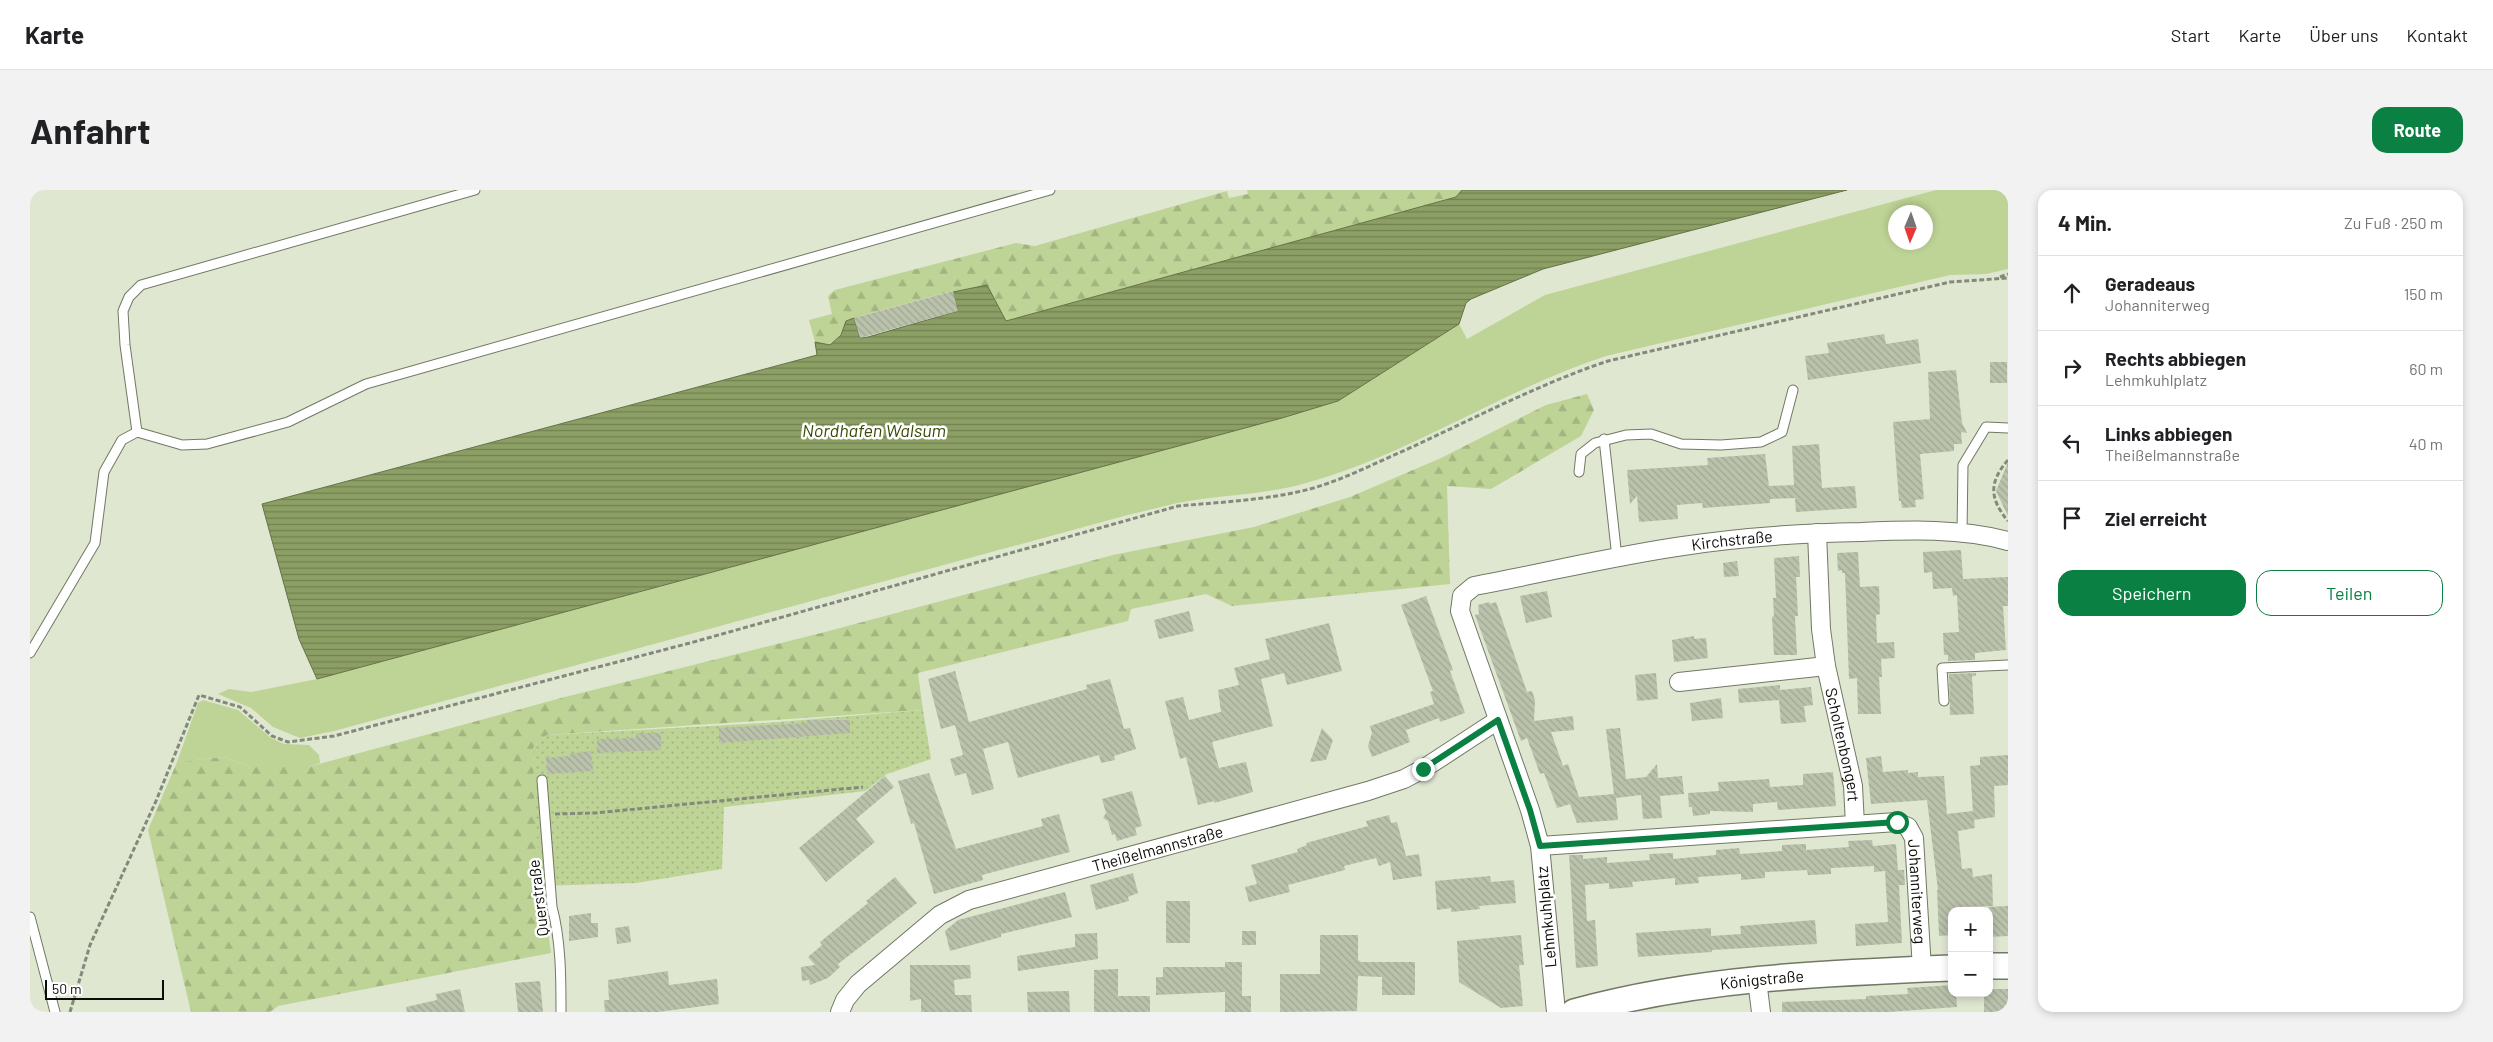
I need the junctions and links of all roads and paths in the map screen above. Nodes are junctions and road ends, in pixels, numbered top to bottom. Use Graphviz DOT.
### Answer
graph roads {
  1 [pos="475,190"];
  2 [pos="1050,190"];
  3 [pos="2008,274"];
  4 [pos="1999,277"];
  5 [pos="2008,278"];
  6 [pos="1793,390"];
  7 [pos="2008,428"];
  8 [pos="136,432"];
  9 [pos="1604,439"];
  10 [pos="2008,460"];
  11 [pos="1579,472"];
  12 [pos="2008,521"];
  13 [pos="1962,533"];
  14 [pos="1817,534"];
  15 [pos="2008,541"];
  16 [pos="1617,558"];
  17 [pos="1462,596"];
  18 [pos="30,653"];
  19 [pos="2008,665"];
  20 [pos="1826,666"];
  21 [pos="1679,682"];
  22 [pos="1944,701"];
  23 [pos="1498,720"];
  24 [pos="542,780"];
  25 [pos="864,787"];
  26 [pos="544,815"];
  27 [pos="1855,825"];
  28 [pos="1540,846"];
  29 [pos="30,917"];
  30 [pos="1993,966"];
  31 [pos="2008,966"];
  32 [pos="1948,968"];
  33 [pos="1922,969"];
  34 [pos="1758,980"];
  35 [pos="55,1012"];
  36 [pos="70,1012"];
  37 [pos="560,1012"];
  38 [pos="840,1012"];
  39 [pos="1556,1012"];
  40 [pos="1574,1012"];
  41 [pos="1761,1012"];
  1 -- 8 [label="lane"];
  2 -- 8 [label="lane"];
  3 -- 4 [label="path"];
  4 -- 5 [label="path"];
  4 -- 36 [label="path"];
  6 -- 9 [label="lane"];
  7 -- 13 [label="lane"];
  8 -- 18 [label="lane"];
  9 -- 11 [label="lane"];
  9 -- 16 [label="lane"];
  10 -- 12 [label="path"];
  13 -- 14 [label="street, Kirchstraße"];
  13 -- 15 [label="street, Kirchstraße"];
  14 -- 16 [label="street, Kirchstraße"];
  14 -- 20 [label="street, Scholtenbongert"];
  16 -- 17 [label="street, Kirchstraße"];
  17 -- 23 [label="street, Lehmkuhlplatz"];
  19 -- 22 [label="lane"];
  20 -- 21 [label="street, Scholtenbongert"];
  20 -- 27 [label="street, Scholtenbongert"];
  23 -- 28 [label="street, Lehmkuhlplatz"];
  23 -- 38 [label="street, Theißelmannstraße"];
  24 -- 26 [label="lane, Querstraße"];
  25 -- 26 [label="path"];
  26 -- 37 [label="lane, Querstraße"];
  27 -- 28 [label="street, Johanniterweg"];
  27 -- 33 [label="street, Johanniterweg"];
  28 -- 39 [label="street, Lehmkuhlplatz"];
  29 -- 35 [label="lane"];
  30 -- 31 [label="street"];
  32 -- 33 [label="street, Königstraße"];
  33 -- 34 [label="street, Königstraße"];
  34 -- 40 [label="street, Königstraße"];
  34 -- 41 [label="street"];
}
